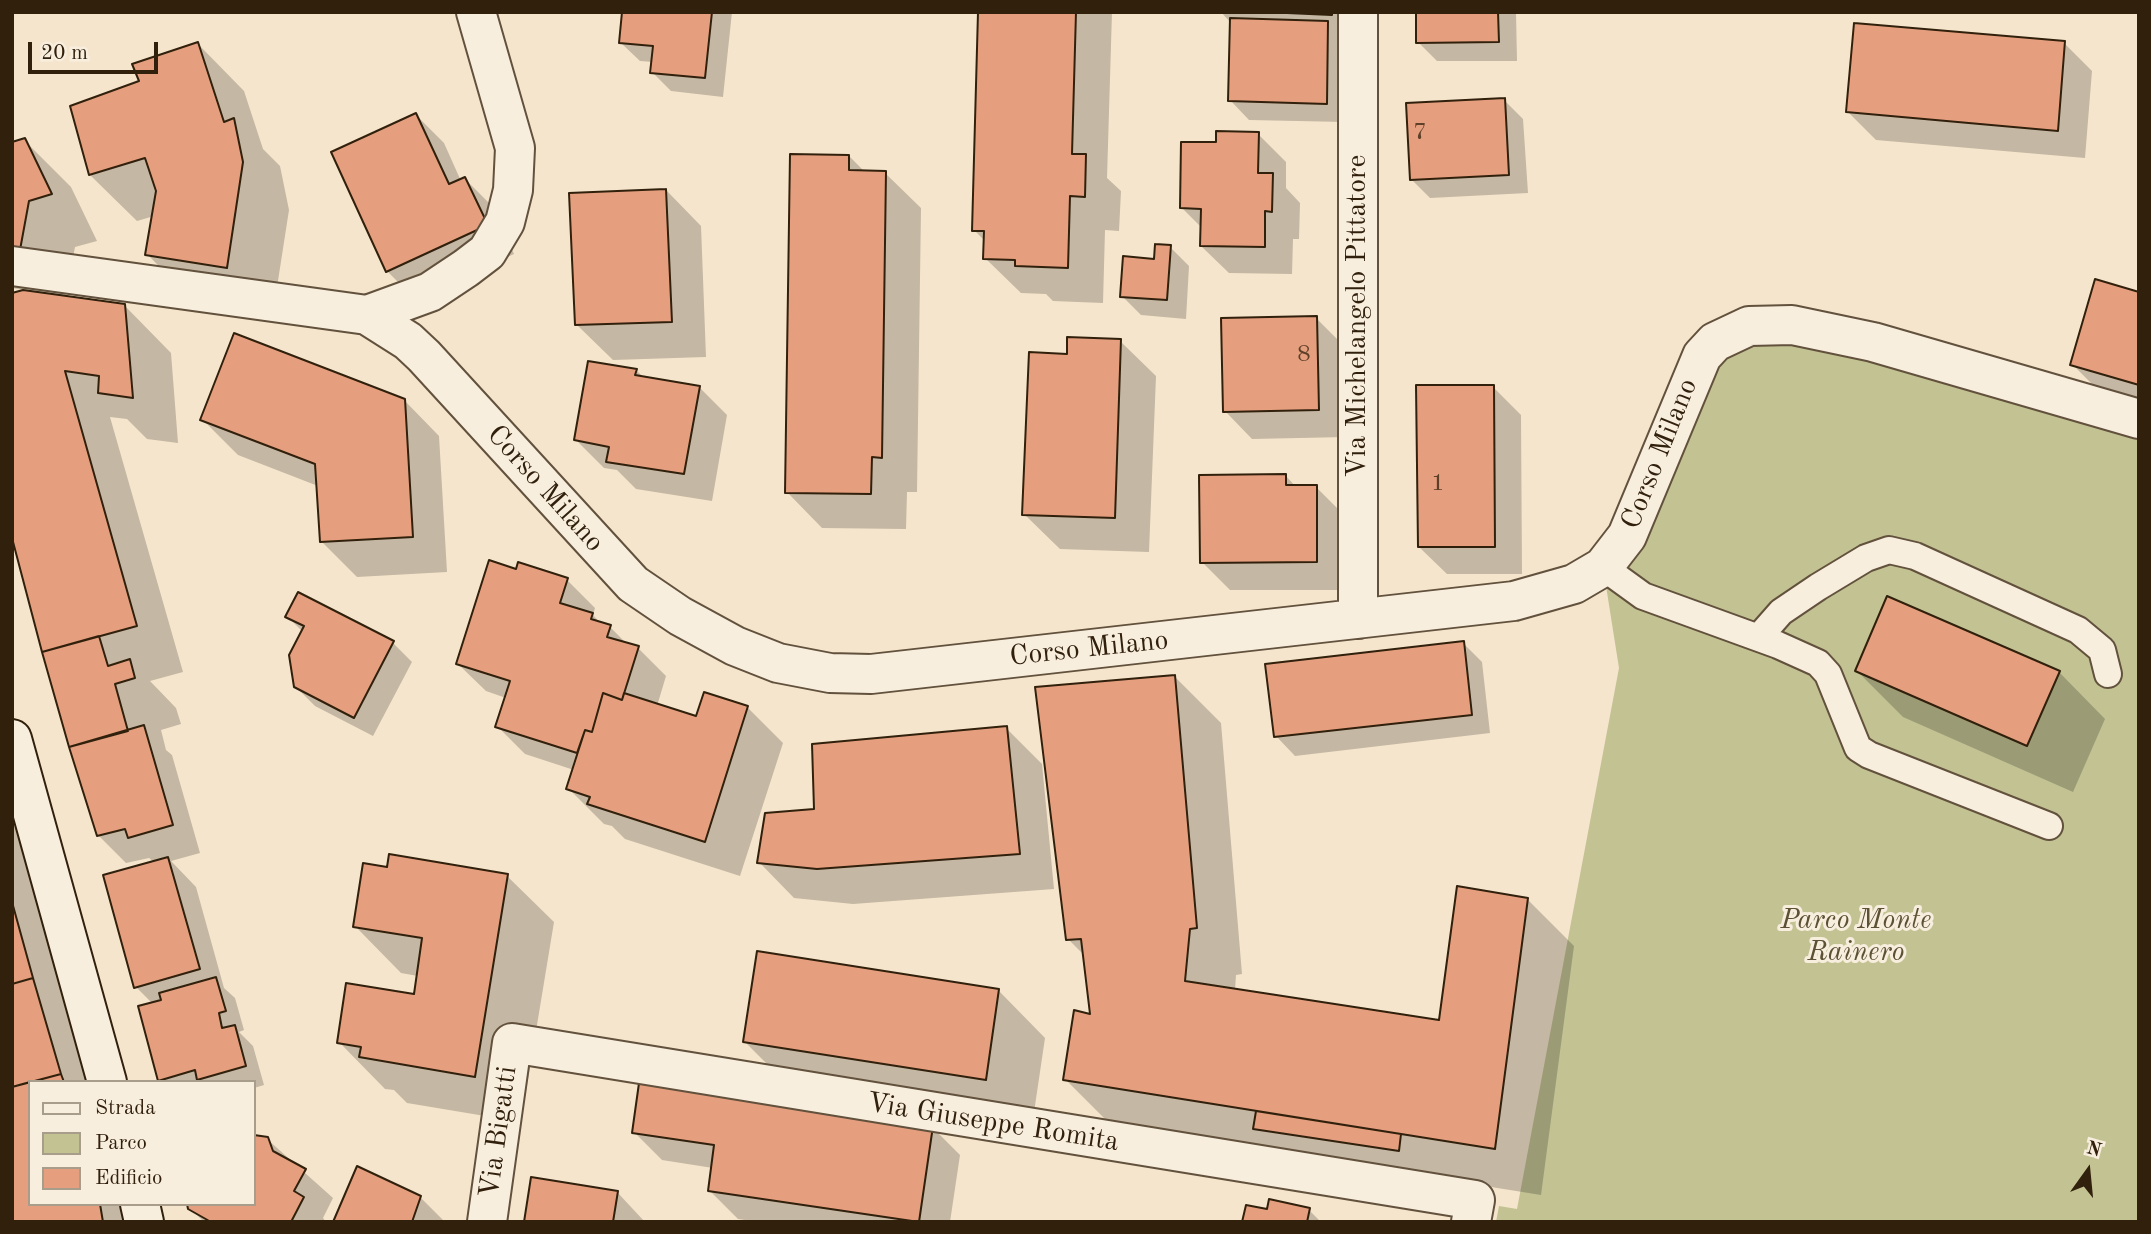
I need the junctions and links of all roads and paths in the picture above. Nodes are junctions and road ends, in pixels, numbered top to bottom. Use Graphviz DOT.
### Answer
graph roads {
  1 [pos="476,12"];
  2 [pos="1358,12"];
  3 [pos="12,266"];
  4 [pos="367,315"];
  5 [pos="2139,419"];
  6 [pos="1603,567"];
  7 [pos="1358,619"];
  8 [pos="1759,637"];
  9 [pos="2108,674"];
  10 [pos="12,739"];
  11 [pos="2049,826"];
  12 [pos="512,1043"];
  13 [pos="106,1080"];
  14 [pos="1473,1211"];
  15 [pos="487,1222"];
  1 -- 4 [label="street"];
  2 -- 7 [label="street, Via Michelangelo Pittatore"];
  3 -- 4 [label="street, Corso Milano"];
  4 -- 7 [label="street, Corso Milano"];
  5 -- 6 [label="street, Corso Milano"];
  6 -- 7 [label="street, Corso Milano"];
  6 -- 8 [label="lane"];
  8 -- 9 [label="lane"];
  8 -- 11 [label="lane"];
  10 -- 13 [label="street"];
  12 -- 14 [label="street, Via Giuseppe Romita"];
  12 -- 15 [label="street, Via Bigatti"];
}
